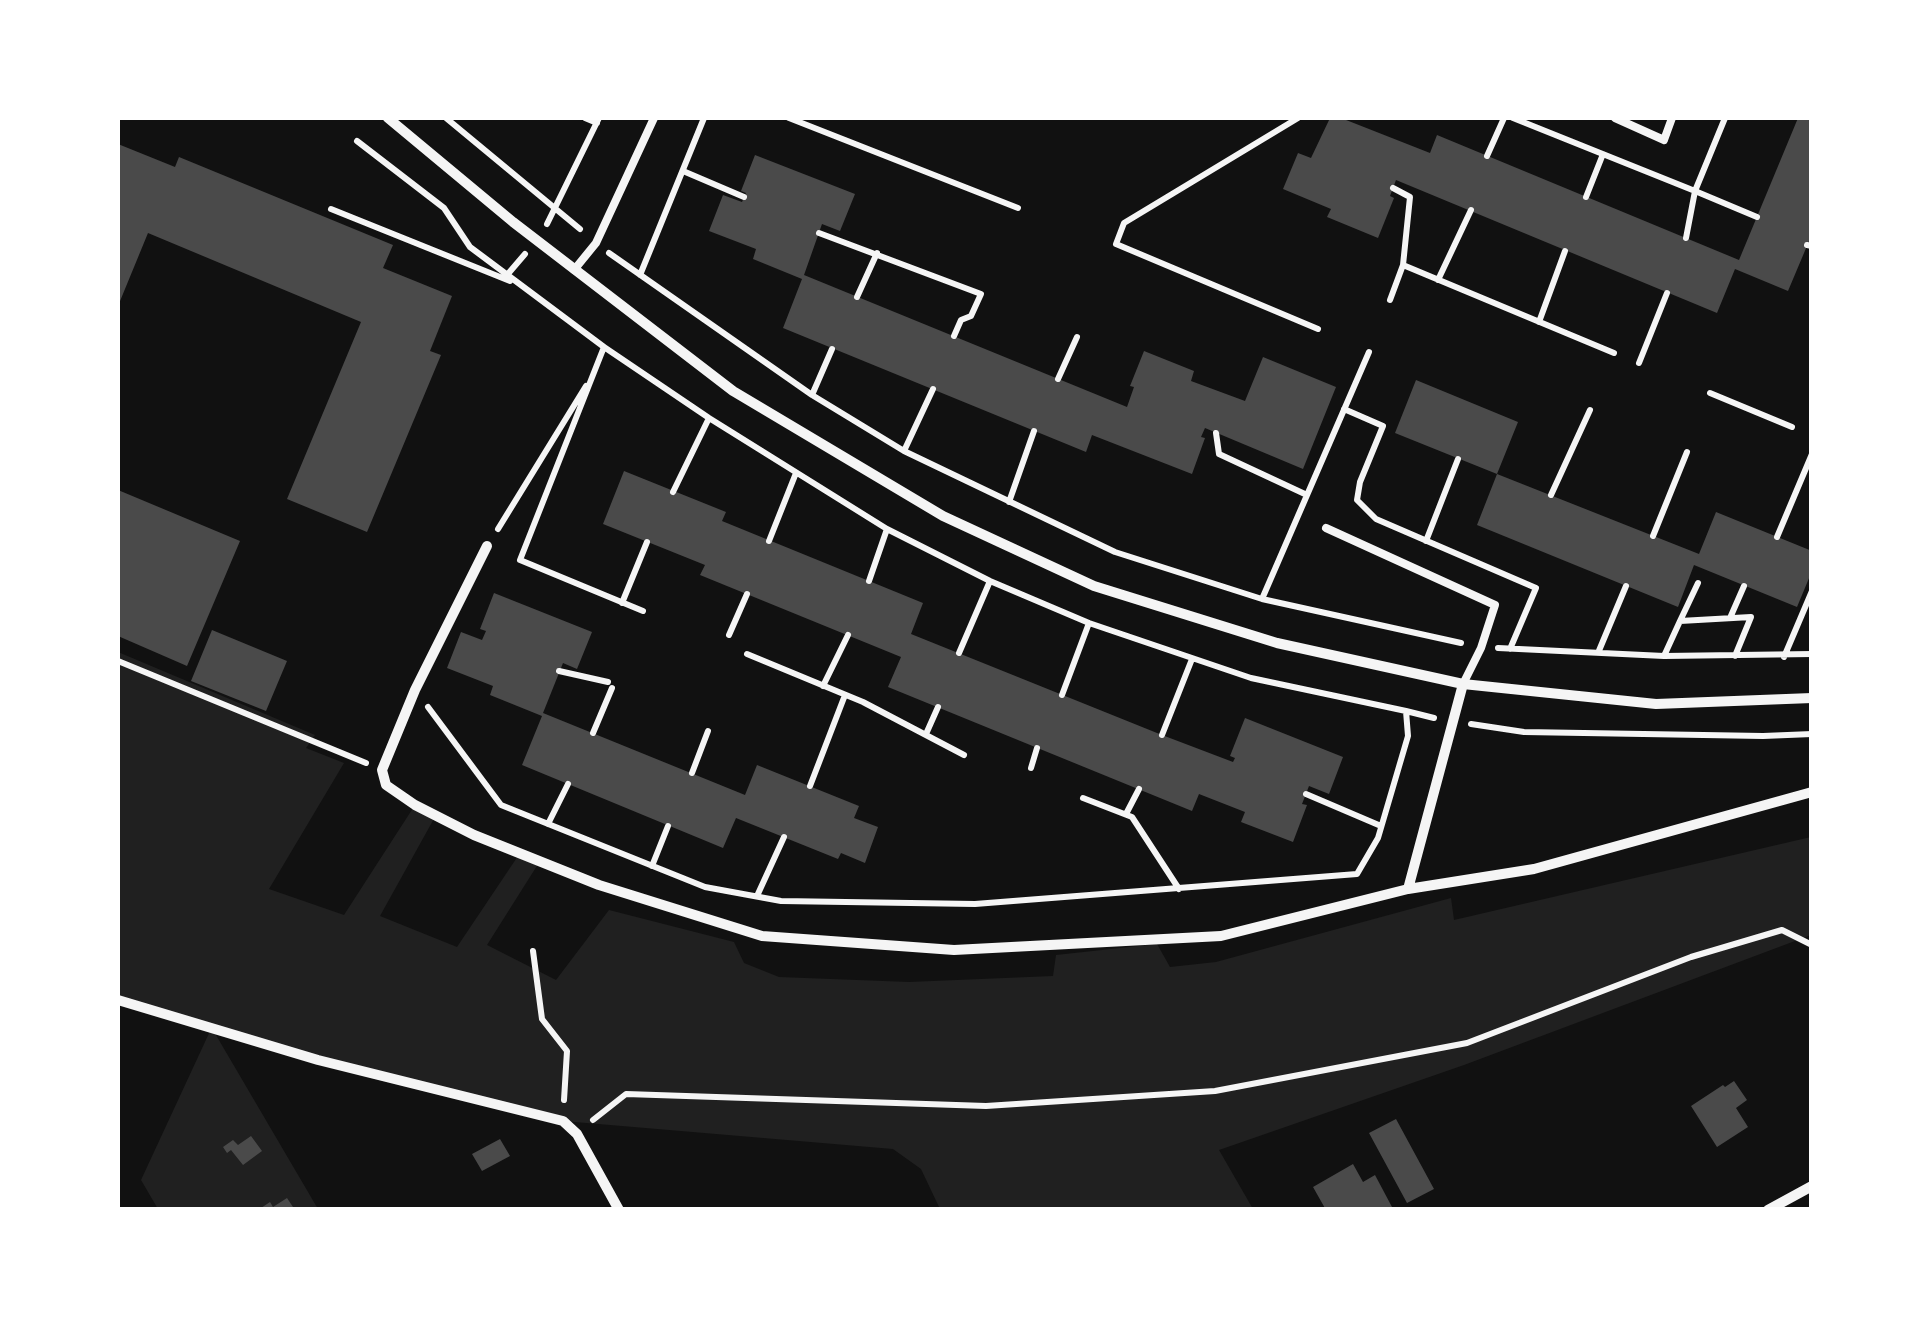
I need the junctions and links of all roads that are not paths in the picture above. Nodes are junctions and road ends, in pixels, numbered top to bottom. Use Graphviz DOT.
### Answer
graph roads {
  1 [pos="388,118"];
  2 [pos="654,118"];
  3 [pos="1615,118"];
  4 [pos="1672,118"];
  5 [pos="574,270"];
  6 [pos="1326,528"];
  7 [pos="487,546"];
  8 [pos="1463,684"];
  9 [pos="1812,698"];
  10 [pos="1812,792"];
  11 [pos="1408,889"];
  12 [pos="118,1000"];
  13 [pos="1812,1186"];
  14 [pos="619,1210"];
  15 [pos="1768,1210"];
  1 -- 5 [label="street"];
  2 -- 5 [label="lane"];
  3 -- 4 [label="lane"];
  5 -- 8 [label="street"];
  6 -- 8 [label="lane"];
  7 -- 11 [label="street"];
  8 -- 9 [label="street"];
  8 -- 11 [label="street"];
  10 -- 11 [label="street"];
  12 -- 14 [label="street"];
  13 -- 15 [label="street"];
}
